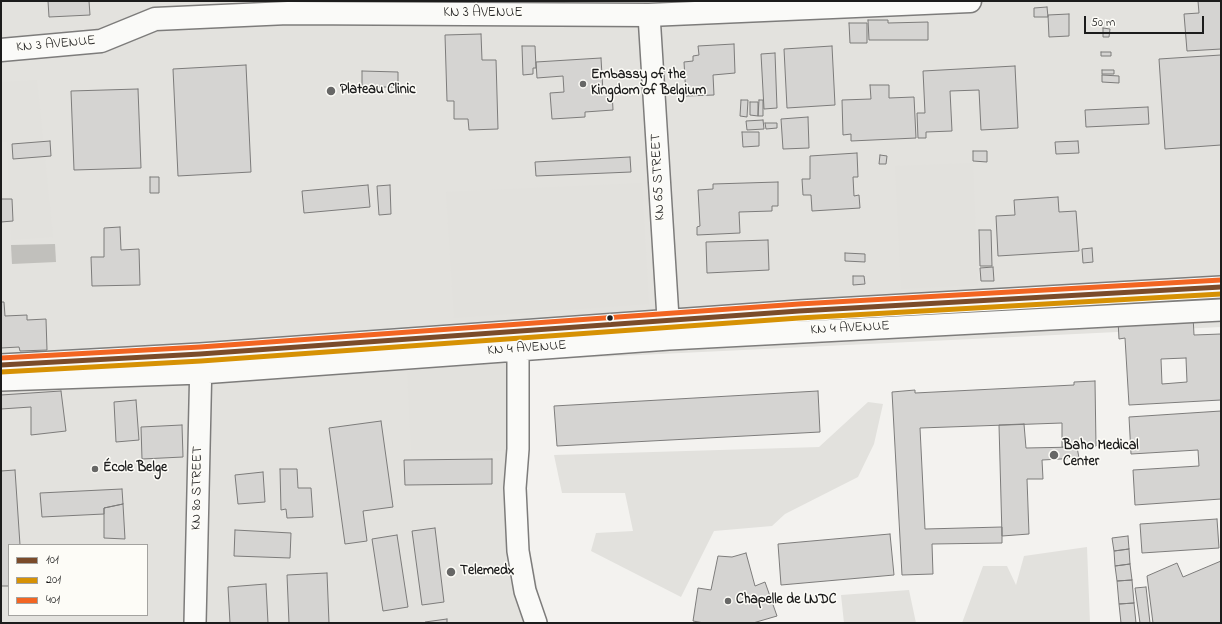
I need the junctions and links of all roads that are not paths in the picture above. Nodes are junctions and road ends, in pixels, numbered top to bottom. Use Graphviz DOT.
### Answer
graph roads {
  1 [pos="970,1"];
  2 [pos="288,7"];
  3 [pos="649,15"];
  4 [pos="1,50"];
  5 [pos="1221,287"];
  6 [pos="1221,310"];
  7 [pos="798,311"];
  8 [pos="668,330"];
  9 [pos="799,332"];
  10 [pos="518,350"];
  11 [pos="201,363"];
  12 [pos="1,366"];
  13 [pos="1,380"];
  14 [pos="195,623"];
  15 [pos="536,623"];
  1 -- 3 [label="main road, KN 3 AVENUE"];
  2 -- 3 [label="main road, KN 3 AVENUE"];
  2 -- 4 [label="main road, KN 3 AVENUE"];
  3 -- 8 [label="street, KN 65 STREET"];
  5 -- 7 [label="street, KN 4 AVENUE"];
  6 -- 9 [label="street, KN 4 AVENUE"];
  7 -- 8 [label="street, KN 4 AVENUE"];
  7 -- 9 [label="street"];
  8 -- 9 [label="street, KN 4 AVENUE"];
  8 -- 10 [label="street, KN 4 AVENUE"];
  8 -- 11 [label="street, KN 4 AVENUE"];
  10 -- 11 [label="street, KN 4 AVENUE"];
  10 -- 15 [label="street"];
  11 -- 12 [label="street, KN 4 AVENUE"];
  11 -- 13 [label="street, KN 4 AVENUE"];
  11 -- 14 [label="street, KN 80 STREET"];
}
